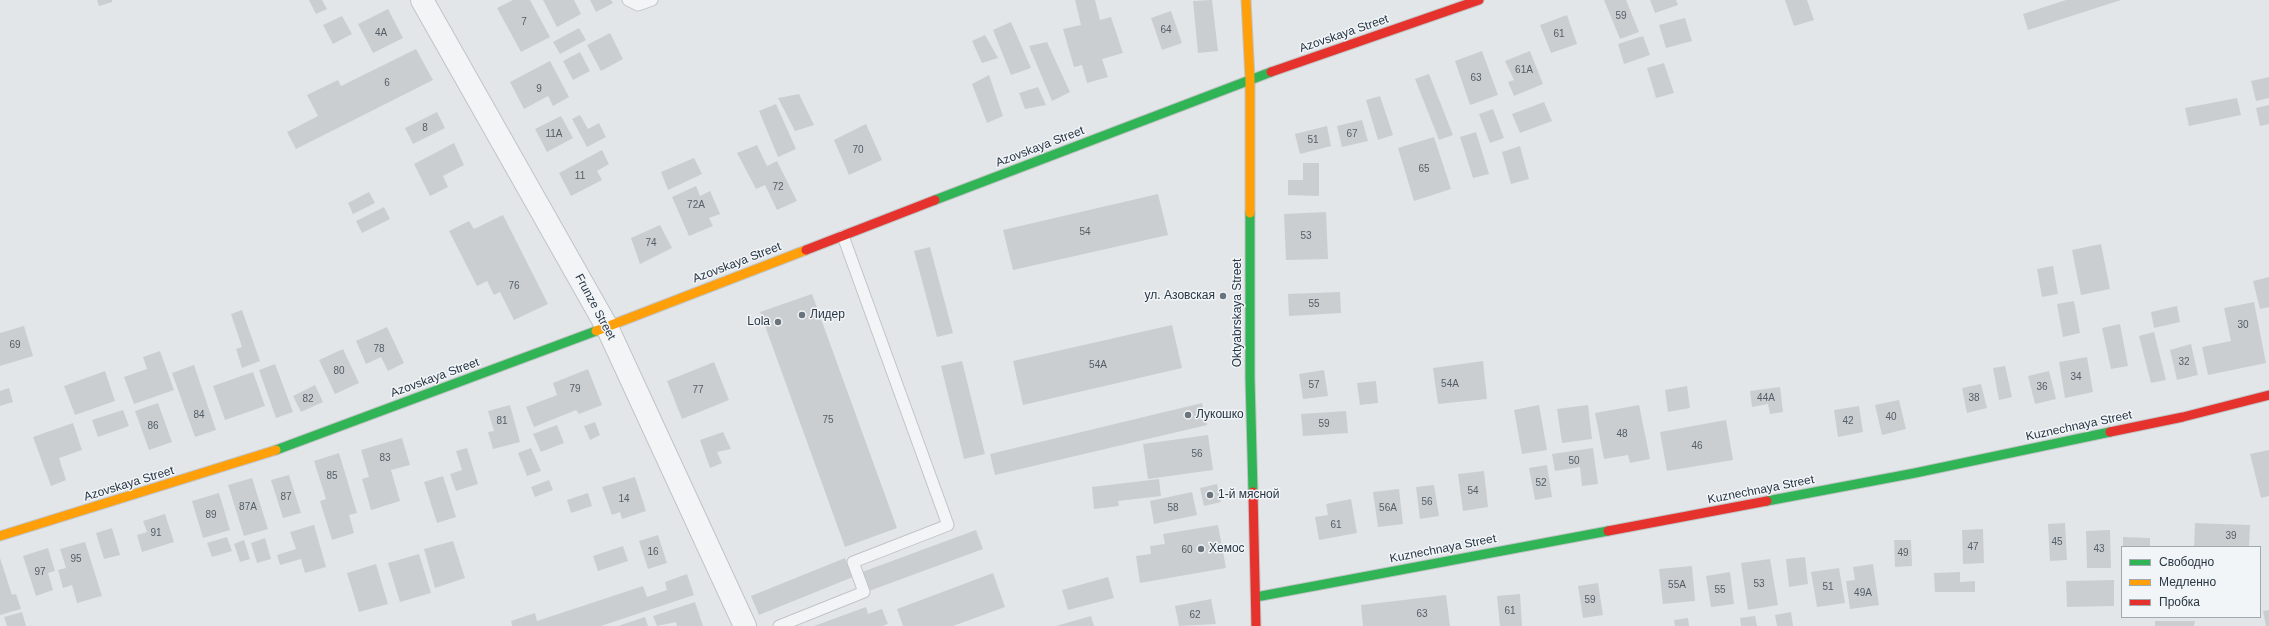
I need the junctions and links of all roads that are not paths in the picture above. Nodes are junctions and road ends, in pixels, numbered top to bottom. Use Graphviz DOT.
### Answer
graph roads {
  1 [pos="422,0"];
  2 [pos="628,0"];
  3 [pos="652,0"];
  4 [pos="1246,0"];
  5 [pos="1479,0"];
  6 [pos="1250,79"];
  7 [pos="843,236"];
  8 [pos="607,327"];
  9 [pos="2269,395"];
  10 [pos="0,536"];
  11 [pos="1256,597"];
  12 [pos="745,626"];
  13 [pos="778,626"];
  14 [pos="1256,626"];
  1 -- 8 [label="street, Frunze Street"];
  2 -- 3 [label="lane"];
  4 -- 6 [label="street, Oktyabrskaya Street"];
  5 -- 6 [label="street, Azovskaya Street"];
  6 -- 7 [label="street, Azovskaya Street"];
  6 -- 11 [label="street, Oktyabrskaya Street"];
  7 -- 8 [label="street, Azovskaya Street"];
  7 -- 13 [label="lane"];
  8 -- 10 [label="street, Azovskaya Street"];
  8 -- 12 [label="street, Frunze Street"];
  9 -- 11 [label="street, Kuznechnaya Street"];
  11 -- 14 [label="street, Oktyabrskaya Street"];
}
